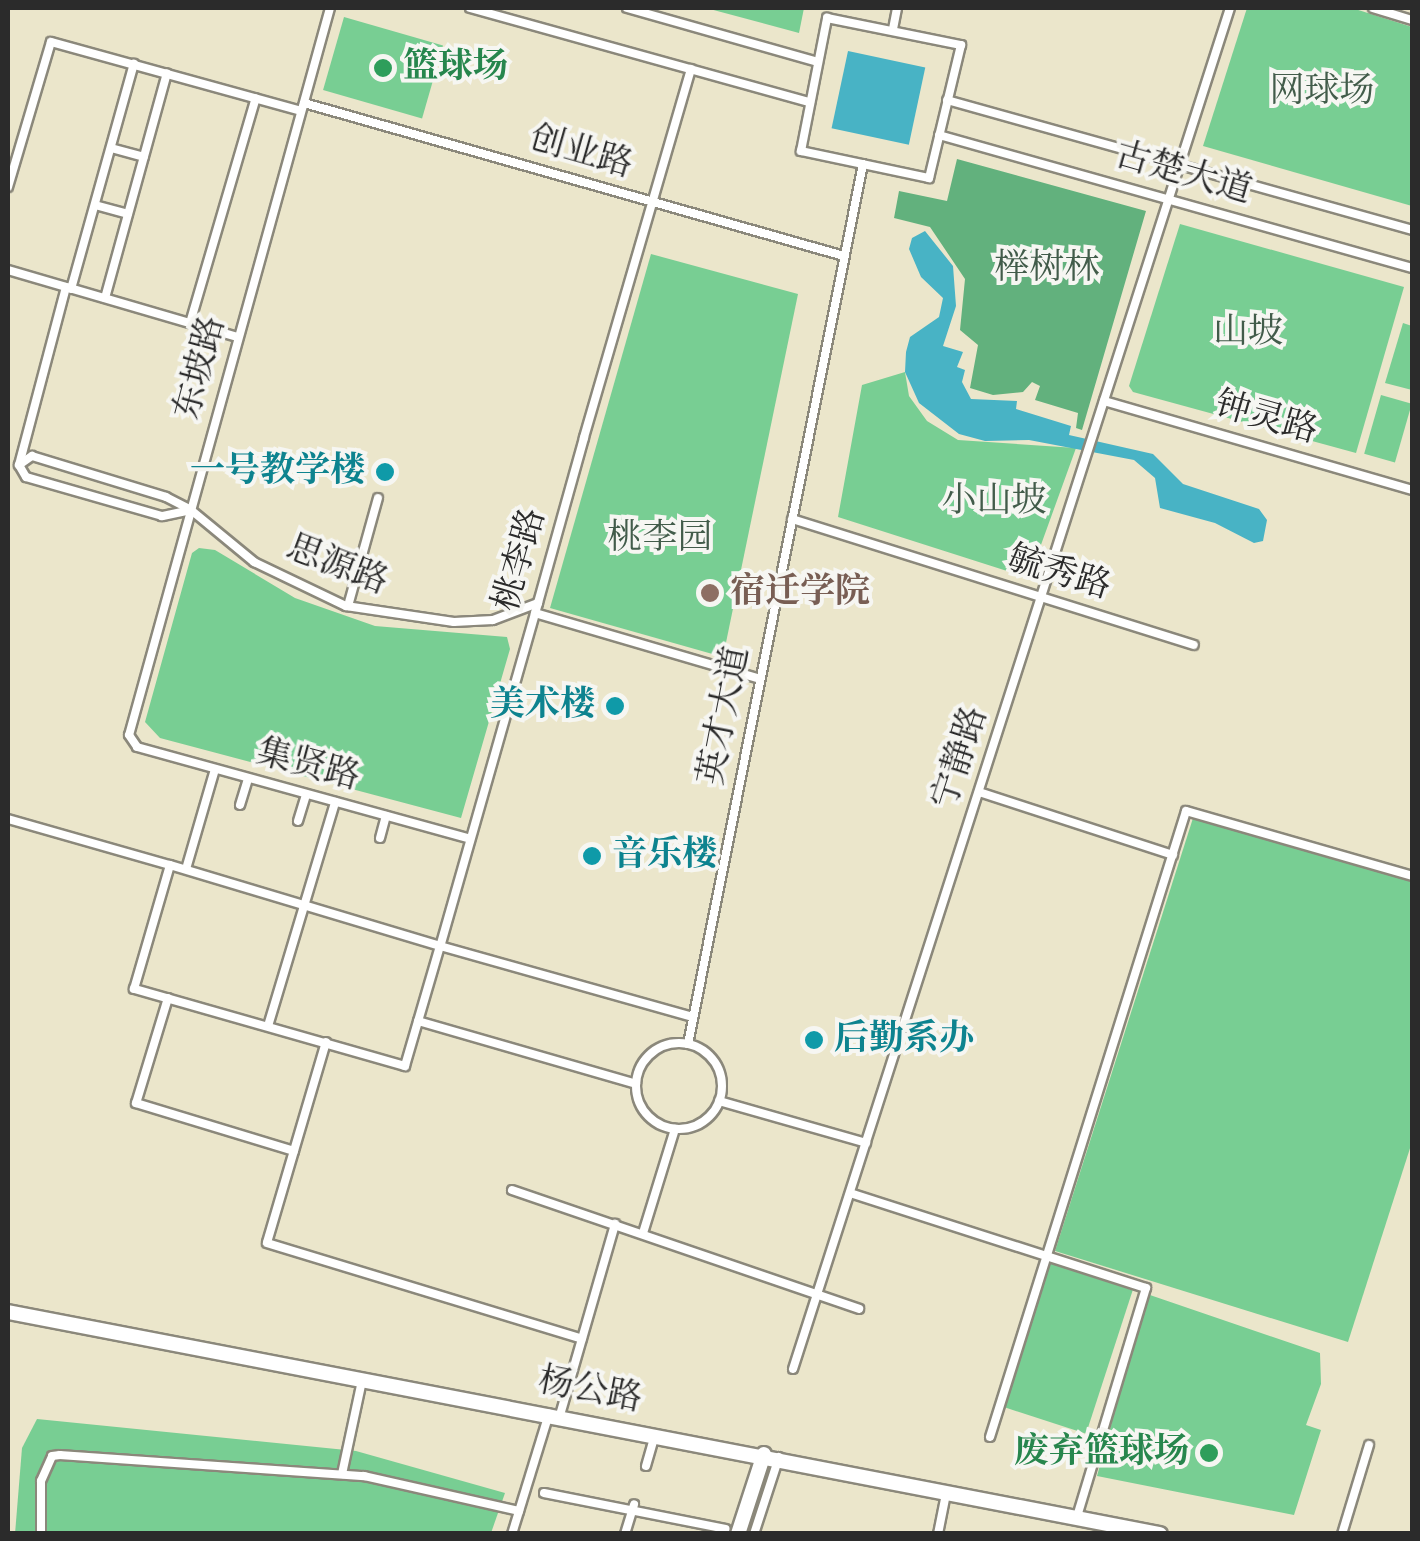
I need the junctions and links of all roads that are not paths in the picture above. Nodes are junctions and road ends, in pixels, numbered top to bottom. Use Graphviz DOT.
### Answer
graph roads {
  1 [pos="330,8"];
  2 [pos="470,8"];
  3 [pos="627,8"];
  4 [pos="897,8"];
  5 [pos="1230,8"];
  6 [pos="1373,8"];
  7 [pos="1412,20"];
  8 [pos="892,30"];
  9 [pos="818,62"];
  10 [pos="134,64"];
  11 [pos="691,69"];
  12 [pos="168,73"];
  13 [pos="256,98"];
  14 [pos="948,100"];
  15 [pos="810,102"];
  16 [pos="302,107"];
  17 [pos="939,134"];
  18 [pos="110,148"];
  19 [pos="144,158"];
  20 [pos="862,164"];
  21 [pos="1180,164"];
  22 [pos="8,187"];
  23 [pos="1169,199"];
  24 [pos="653,202"];
  25 [pos="94,205"];
  26 [pos="128,214"];
  27 [pos="1412,230"];
  28 [pos="844,256"];
  29 [pos="1412,268"];
  30 [pos="8,270"];
  31 [pos="69,288"];
  32 [pos="105,298"];
  33 [pos="190,323"];
  34 [pos="237,337"];
  35 [pos="1104,401"];
  36 [pos="19,465"];
  37 [pos="1412,490"];
  38 [pos="378,498"];
  39 [pos="191,510"];
  40 [pos="792,519"];
  41 [pos="1041,597"];
  42 [pos="538,602"];
  43 [pos="348,606"];
  44 [pos="536,613"];
  45 [pos="1194,645"];
  46 [pos="760,680"];
  47 [pos="132,743"];
  48 [pos="215,769"];
  49 [pos="248,778"];
  50 [pos="978,792"];
  51 [pos="306,794"];
  52 [pos="335,802"];
  53 [pos="240,805"];
  54 [pos="386,816"];
  55 [pos="8,819"];
  56 [pos="298,821"];
  57 [pos="380,838"];
  58 [pos="470,840"];
  59 [pos="1173,855"];
  60 [pos="170,864"];
  61 [pos="186,870"];
  62 [pos="1412,876"];
  63 [pos="304,905"];
  64 [pos="440,946"];
  65 [pos="168,998"];
  66 [pos="693,1017"];
  67 [pos="418,1022"];
  68 [pos="268,1026"];
  69 [pos="326,1042"];
  70 [pos="688,1044"];
  71 [pos="636,1084"];
  72 [pos="719,1101"];
  73 [pos="675,1128"];
  74 [pos="866,1143"];
  75 [pos="294,1151"];
  76 [pos="512,1190"];
  77 [pos="850,1193"];
  78 [pos="615,1224"];
  79 [pos="643,1233"];
  80 [pos="1047,1256"];
  81 [pos="818,1294"];
  82 [pos="858,1308"];
  83 [pos="8,1312"];
  84 [pos="582,1339"];
  85 [pos="793,1369"];
  86 [pos="362,1379"];
  87 [pos="554,1414"];
  88 [pos="656,1434"];
  89 [pos="990,1438"];
  90 [pos="1369,1445"];
  91 [pos="772,1455"];
  92 [pos="646,1466"];
  93 [pos="342,1474"];
  94 [pos="946,1490"];
  95 [pos="544,1493"];
  96 [pos="633,1507"];
  97 [pos="519,1511"];
  98 [pos="1077,1517"];
  99 [pos="732,1531"];
  100 [pos="42,1534"];
  101 [pos="512,1534"];
  102 [pos="625,1534"];
  103 [pos="754,1534"];
  104 [pos="938,1534"];
  105 [pos="1160,1534"];
  106 [pos="1342,1534"];
  1 -- 16 [label="lane, 东坡路"];
  2 -- 11 [label="lane"];
  3 -- 9 [label="lane"];
  4 -- 8 [label="lane"];
  5 -- 21 [label="lane, 宁静路"];
  6 -- 7 [label="lane"];
  8 -- 9 [label="lane"];
  8 -- 14 [label="lane"];
  9 -- 15 [label="lane"];
  10 -- 12 [label="lane, 创业路"];
  10 -- 18 [label="lane"];
  10 -- 22 [label="lane, 创业路"];
  11 -- 15 [label="lane"];
  11 -- 24 [label="lane, 桃李路"];
  12 -- 13 [label="lane, 创业路"];
  12 -- 19 [label="lane"];
  13 -- 16 [label="lane, 创业路"];
  13 -- 33 [label="lane"];
  14 -- 17 [label="lane"];
  14 -- 21 [label="lane, 古楚大道"];
  15 -- 20 [label="lane"];
  16 -- 24 [label="lane, 创业路"];
  16 -- 34 [label="lane, 东坡路"];
  17 -- 20 [label="lane"];
  17 -- 23 [label="lane, 古楚大道"];
  18 -- 19 [label="lane"];
  18 -- 25 [label="lane"];
  19 -- 26 [label="lane"];
  20 -- 28 [label="lane, 英才大道"];
  21 -- 23 [label="lane, 宁静路"];
  21 -- 27 [label="lane, 古楚大道"];
  23 -- 29 [label="lane, 古楚大道"];
  23 -- 35 [label="lane, 宁静路"];
  24 -- 28 [label="lane, 创业路"];
  24 -- 42 [label="lane, 桃李路"];
  25 -- 26 [label="lane"];
  25 -- 31 [label="lane"];
  26 -- 32 [label="lane"];
  28 -- 40 [label="lane, 英才大道"];
  30 -- 31 [label="lane"];
  31 -- 32 [label="lane"];
  31 -- 36 [label="lane"];
  32 -- 33 [label="lane"];
  33 -- 34 [label="lane"];
  34 -- 39 [label="lane, 东坡路"];
  35 -- 37 [label="lane, 钟灵路"];
  35 -- 41 [label="lane, 宁静路"];
  36 -- 39 [label="lane"];
  36 -- 39 [label="lane"];
  38 -- 43 [label="lane"];
  39 -- 43 [label="lane, 思源路"];
  39 -- 47 [label="lane, 东坡路"];
  40 -- 41 [label="lane, 毓秀路"];
  40 -- 46 [label="lane, 英才大道"];
  41 -- 45 [label="lane, 毓秀路"];
  41 -- 50 [label="lane, 宁静路"];
  42 -- 43 [label="lane, 思源路"];
  42 -- 44 [label="lane, 桃李路"];
  44 -- 46 [label="lane"];
  44 -- 58 [label="lane, 桃李路"];
  46 -- 66 [label="lane, 英才大道"];
  47 -- 48 [label="lane, 集贤路"];
  48 -- 49 [label="lane, 集贤路"];
  48 -- 61 [label="lane"];
  49 -- 51 [label="lane, 集贤路"];
  49 -- 53 [label="lane"];
  50 -- 59 [label="lane"];
  50 -- 74 [label="lane, 宁静路"];
  51 -- 52 [label="lane, 集贤路"];
  51 -- 56 [label="lane"];
  52 -- 54 [label="lane, 集贤路"];
  52 -- 63 [label="lane"];
  54 -- 57 [label="lane"];
  54 -- 58 [label="lane, 集贤路"];
  55 -- 60 [label="lane"];
  58 -- 64 [label="lane, 桃李路"];
  59 -- 62 [label="lane"];
  59 -- 80 [label="lane"];
  60 -- 61 [label="lane"];
  60 -- 65 [label="lane"];
  61 -- 63 [label="lane"];
  63 -- 64 [label="lane"];
  63 -- 68 [label="lane"];
  64 -- 66 [label="lane"];
  64 -- 67 [label="lane, 桃李路"];
  65 -- 68 [label="lane"];
  65 -- 75 [label="lane"];
  66 -- 70 [label="lane, 英才大道"];
  67 -- 69 [label="lane, 桃李路"];
  67 -- 71 [label="lane"];
  68 -- 69 [label="lane"];
  69 -- 75 [label="lane"];
  70 -- 71 [label="lane"];
  70 -- 72 [label="lane"];
  71 -- 73 [label="lane"];
  72 -- 73 [label="lane"];
  72 -- 74 [label="lane"];
  73 -- 79 [label="lane"];
  74 -- 77 [label="lane, 宁静路"];
  75 -- 84 [label="lane"];
  76 -- 78 [label="lane"];
  77 -- 80 [label="lane"];
  77 -- 81 [label="lane, 宁静路"];
  78 -- 79 [label="lane"];
  78 -- 84 [label="lane"];
  79 -- 81 [label="lane"];
  80 -- 89 [label="lane"];
  80 -- 98 [label="lane"];
  81 -- 82 [label="lane"];
  81 -- 85 [label="lane, 宁静路"];
  83 -- 86 [label="street, 杨公路"];
  84 -- 87 [label="lane"];
  86 -- 87 [label="street, 杨公路"];
  86 -- 93 [label="lane"];
  87 -- 88 [label="street, 杨公路"];
  87 -- 97 [label="lane"];
  88 -- 91 [label="street, 杨公路"];
  88 -- 92 [label="lane"];
  90 -- 106 [label="lane"];
  91 -- 94 [label="street, 杨公路"];
  91 -- 99 [label="street"];
  91 -- 103 [label="lane"];
  93 -- 97 [label="lane"];
  93 -- 100 [label="lane"];
  94 -- 98 [label="street, 杨公路"];
  94 -- 104 [label="lane"];
  95 -- 96 [label="lane"];
  96 -- 99 [label="lane"];
  96 -- 102 [label="lane"];
  97 -- 101 [label="lane"];
  98 -- 105 [label="street, 杨公路"];
}
